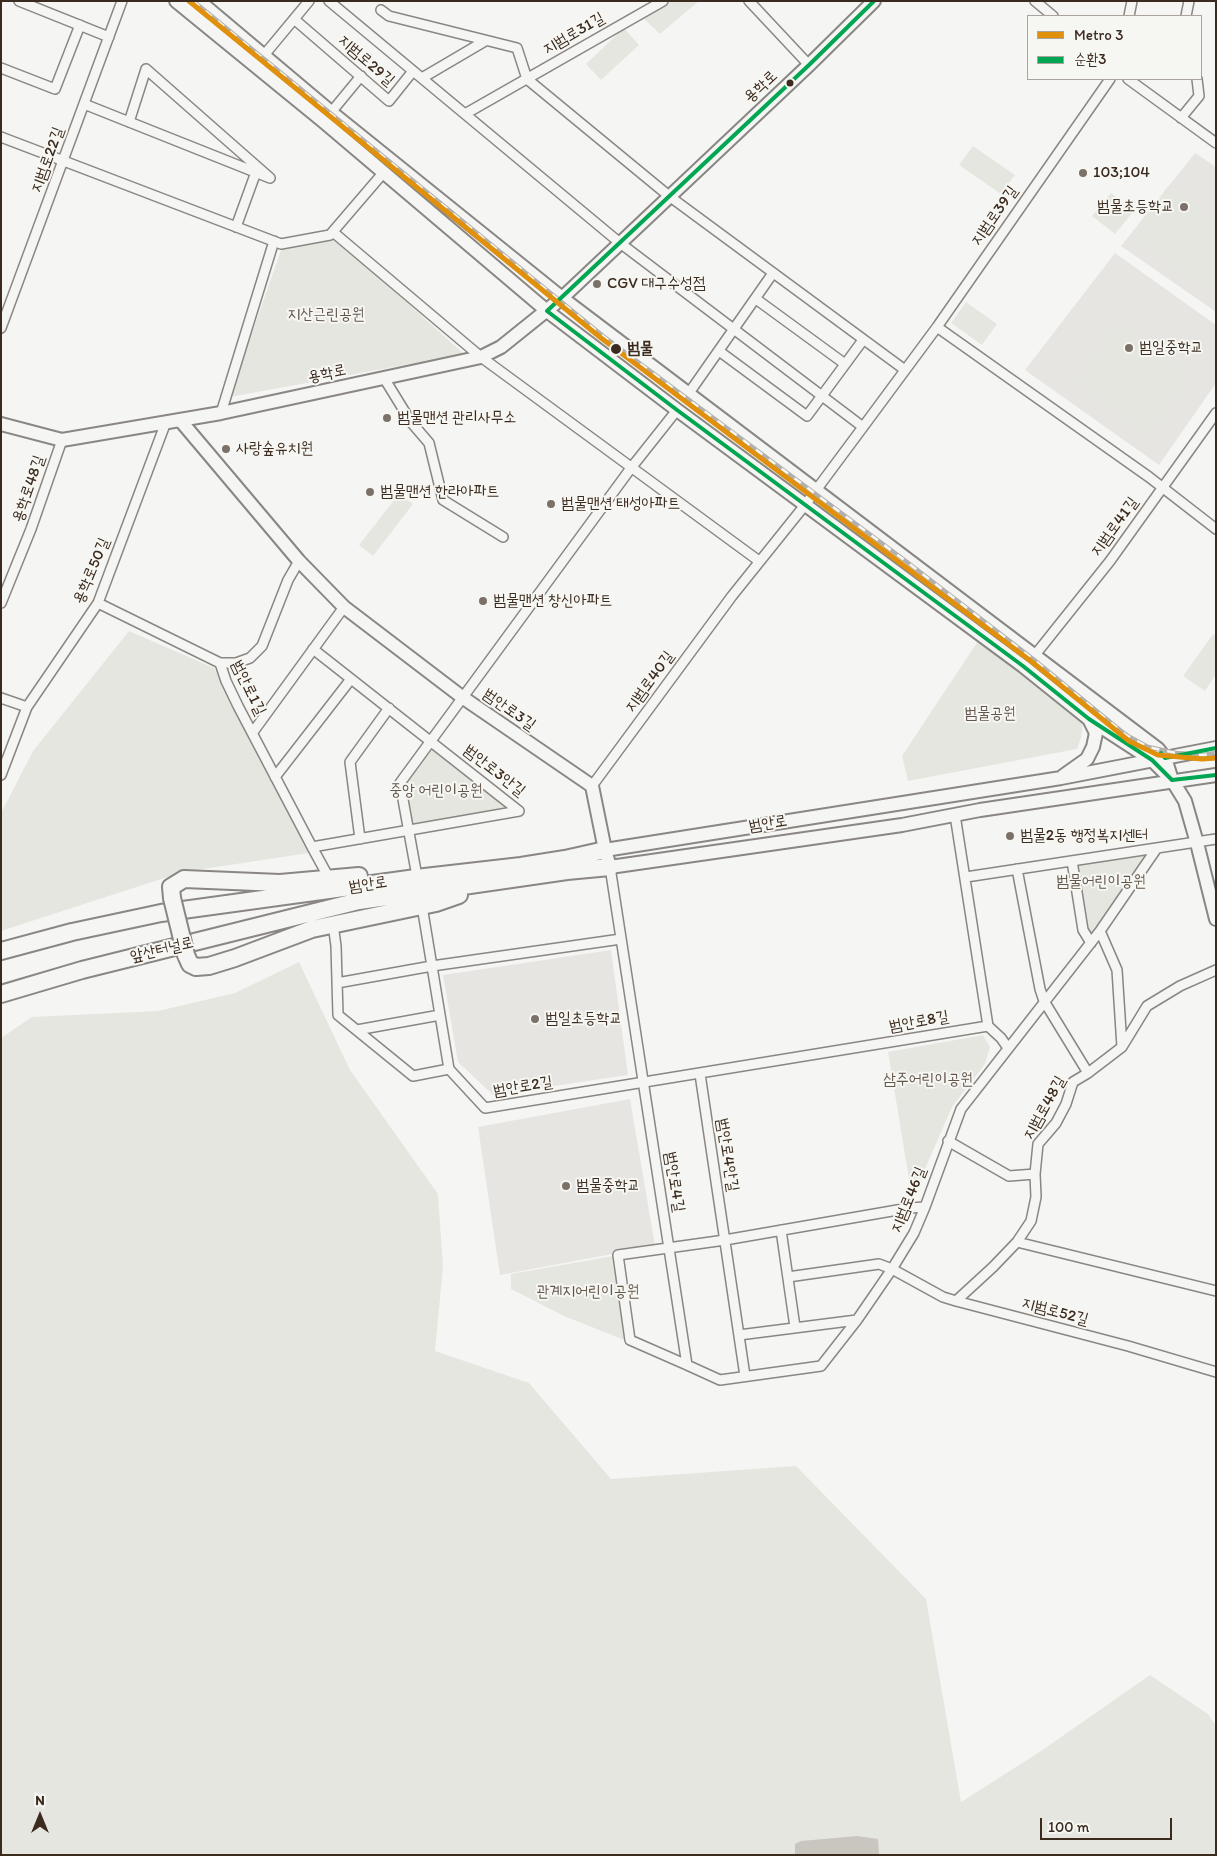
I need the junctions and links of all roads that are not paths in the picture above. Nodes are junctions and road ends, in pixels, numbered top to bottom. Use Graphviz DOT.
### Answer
graph roads {
  1 [pos="19,1"];
  2 [pos="122,1"];
  3 [pos="176,1"];
  4 [pos="199,1"];
  5 [pos="309,1"];
  6 [pos="329,1"];
  7 [pos="663,1"];
  8 [pos="749,1"];
  9 [pos="874,1"];
  10 [pos="1035,1"];
  11 [pos="1132,1"];
  12 [pos="1189,1"];
  13 [pos="381,10"];
  14 [pos="1052,15"];
  15 [pos="1129,15"];
  16 [pos="1186,15"];
  17 [pos="294,19"];
  18 [pos="80,26"];
  19 [pos="109,37"];
  20 [pos="485,41"];
  21 [pos="264,55"];
  22 [pos="809,65"];
  23 [pos="255,66"];
  24 [pos="1,68"];
  25 [pos="413,71"];
  26 [pos="361,76"];
  27 [pos="422,78"];
  28 [pos="526,79"];
  29 [pos="1109,80"];
  30 [pos="1129,80"];
  31 [pos="1197,80"];
  32 [pos="84,104"];
  33 [pos="464,114"];
  34 [pos="327,117"];
  35 [pos="1181,118"];
  36 [pos="129,122"];
  37 [pos="1,137"];
  38 [pos="1216,143"];
  39 [pos="63,160"];
  40 [pos="256,172"];
  41 [pos="384,172"];
  42 [pos="669,196"];
  43 [pos="236,227"];
  44 [pos="333,232"];
  45 [pos="274,241"];
  46 [pos="620,243"];
  47 [pos="774,273"];
  48 [pos="562,298"];
  49 [pos="756,298"];
  50 [pos="547,311"];
  51 [pos="936,326"];
  52 [pos="1,328"];
  53 [pos="735,328"];
  54 [pos="863,340"];
  55 [pos="719,351"];
  56 [pos="481,357"];
  57 [pos="845,364"];
  58 [pos="905,370"];
  59 [pos="384,378"];
  60 [pos="689,394"];
  61 [pos="822,395"];
  62 [pos="676,410"];
  63 [pos="221,413"];
  64 [pos="1216,413"];
  65 [pos="180,420"];
  66 [pos="166,422"];
  67 [pos="1,424"];
  68 [pos="863,427"];
  69 [pos="62,440"];
  70 [pos="631,468"];
  71 [pos="1162,487"];
  72 [pos="817,490"];
  73 [pos="805,505"];
  74 [pos="1216,529"];
  75 [pos="504,537"];
  76 [pos="299,561"];
  77 [pos="757,564"];
  78 [pos="1,603"];
  79 [pos="98,603"];
  80 [pos="344,607"];
  81 [pos="313,649"];
  82 [pos="1035,655"];
  83 [pos="220,663"];
  84 [pos="351,679"];
  85 [pos="1,698"];
  86 [pos="462,698"];
  87 [pos="27,707"];
  88 [pos="389,708"];
  89 [pos="1090,719"];
  90 [pos="252,732"];
  91 [pos="431,741"];
  92 [pos="1216,748"];
  93 [pos="1159,759"];
  94 [pos="1,775"];
  95 [pos="1216,775"];
  96 [pos="276,777"];
  97 [pos="1061,778"];
  98 [pos="1172,780"];
  99 [pos="592,786"];
  100 [pos="955,815"];
  101 [pos="407,831"];
  102 [pos="360,839"];
  103 [pos="1216,839"];
  104 [pos="1197,842"];
  105 [pos="312,847"];
  106 [pos="1157,848"];
  107 [pos="605,850"];
  108 [pos="1072,861"];
  109 [pos="521,866"];
  110 [pos="610,867"];
  111 [pos="1017,870"];
  112 [pos="416,871"];
  113 [pos="966,877"];
  114 [pos="329,878"];
  115 [pos="507,881"];
  116 [pos="319,892"];
  117 [pos="422,906"];
  118 [pos="324,909"];
  119 [pos="1216,919"];
  120 [pos="333,924"];
  121 [pos="1100,931"];
  122 [pos="621,939"];
  123 [pos="1091,943"];
  124 [pos="1,951"];
  125 [pos="432,966"];
  126 [pos="1216,970"];
  127 [pos="337,983"];
  128 [pos="1,994"];
  129 [pos="1044,1001"];
  130 [pos="440,1015"];
  131 [pos="988,1026"];
  132 [pos="357,1030"];
  133 [pos="1122,1047"];
  134 [pos="1008,1048"];
  135 [pos="449,1069"];
  136 [pos="1088,1073"];
  137 [pos="700,1074"];
  138 [pos="643,1084"];
  139 [pos="948,1141"];
  140 [pos="1035,1174"];
  141 [pos="925,1207"];
  142 [pos="781,1230"];
  143 [pos="725,1240"];
  144 [pos="1017,1242"];
  145 [pos="669,1248"];
  146 [pos="892,1269"];
  147 [pos="788,1277"];
  148 [pos="1216,1291"];
  149 [pos="956,1301"];
  150 [pos="857,1320"];
  151 [pos="795,1328"];
  152 [pos="739,1334"];
  153 [pos="687,1365"];
  154 [pos="1216,1372"];
  155 [pos="745,1376"];
  1 -- 18 [label="street"];
  2 -- 19 [label="street, 지범로22길"];
  3 -- 23 [label="main road"];
  4 -- 21 [label="main road"];
  5 -- 17 [label="street"];
  6 -- 25 [label="street"];
  7 -- 28 [label="street, 지범로31길"];
  8 -- 22 [label="street"];
  9 -- 22 [label="main road, 용학로"];
  10 -- 14 [label="street"];
  11 -- 15 [label="street"];
  12 -- 16 [label="street"];
  13 -- 20 [label="street, 지범로31길"];
  17 -- 21 [label="street"];
  17 -- 26 [label="street, 지범로29길"];
  18 -- 19 [label="street"];
  18 -- 24 [label="street"];
  19 -- 32 [label="street, 지범로22길"];
  20 -- 27 [label="street"];
  20 -- 28 [label="street, 지범로31길"];
  21 -- 23 [label="street"];
  21 -- 34 [label="main road"];
  22 -- 42 [label="main road, 용학로"];
  23 -- 34 [label="main road"];
  25 -- 26 [label="street, 지범로29길"];
  25 -- 27 [label="street"];
  26 -- 34 [label="street"];
  27 -- 33 [label="street"];
  28 -- 33 [label="street, 지범로31길"];
  28 -- 42 [label="street"];
  29 -- 51 [label="street, 지범로39길"];
  30 -- 35 [label="street"];
  31 -- 35 [label="street"];
  32 -- 36 [label="street"];
  32 -- 39 [label="street, 지범로22길"];
  33 -- 46 [label="street"];
  34 -- 41 [label="main road"];
  34 -- 48 [label="main road"];
  35 -- 38 [label="street"];
  36 -- 40 [label="street"];
  36 -- 40 [label="street"];
  37 -- 39 [label="street"];
  39 -- 43 [label="street"];
  39 -- 52 [label="street, 지범로22길"];
  40 -- 43 [label="street"];
  41 -- 44 [label="street"];
  41 -- 50 [label="main road"];
  42 -- 46 [label="main road, 용학로"];
  42 -- 47 [label="street"];
  43 -- 45 [label="street"];
  44 -- 45 [label="street"];
  44 -- 56 [label="street"];
  45 -- 63 [label="street"];
  46 -- 48 [label="main road, 용학로"];
  46 -- 53 [label="street"];
  47 -- 49 [label="street"];
  47 -- 54 [label="street"];
  48 -- 50 [label="main road, 용학로"];
  48 -- 60 [label="main road"];
  49 -- 53 [label="street"];
  49 -- 57 [label="street"];
  50 -- 56 [label="main road, 용학로"];
  50 -- 62 [label="main road"];
  51 -- 58 [label="street, 지범로39길"];
  51 -- 71 [label="street"];
  53 -- 55 [label="street"];
  53 -- 61 [label="street"];
  54 -- 57 [label="street"];
  54 -- 58 [label="street"];
  55 -- 60 [label="street"];
  55 -- 61 [label="street"];
  56 -- 59 [label="main road, 용학로"];
  56 -- 70 [label="street"];
  57 -- 61 [label="street"];
  58 -- 68 [label="street, 지범로39길"];
  59 -- 63 [label="main road, 용학로"];
  59 -- 75 [label="street"];
  60 -- 72 [label="main road"];
  61 -- 68 [label="street"];
  62 -- 70 [label="street"];
  62 -- 73 [label="main road"];
  63 -- 65 [label="main road, 용학로"];
  64 -- 71 [label="street, 지범로41길"];
  65 -- 66 [label="main road, 용학로"];
  65 -- 76 [label="main road, 범안로3길"];
  66 -- 69 [label="main road, 용학로"];
  66 -- 79 [label="street, 용학로50길"];
  67 -- 69 [label="main road, 용학로"];
  68 -- 72 [label="street, 지범로39길"];
  69 -- 78 [label="street, 용학로48길"];
  70 -- 77 [label="street"];
  70 -- 86 [label="street"];
  71 -- 74 [label="street"];
  71 -- 82 [label="street, 지범로41길"];
  72 -- 73 [label="street, 지범로39길"];
  72 -- 82 [label="main road"];
  73 -- 77 [label="street"];
  73 -- 89 [label="main road"];
  76 -- 80 [label="main road, 범안로3길"];
  76 -- 83 [label="street"];
  77 -- 99 [label="street, 지범로40길"];
  79 -- 83 [label="street, 범안로1길"];
  79 -- 87 [label="street, 용학로50길"];
  80 -- 81 [label="street"];
  80 -- 86 [label="main road, 범안로3길"];
  81 -- 84 [label="street, 범안로3안길"];
  81 -- 90 [label="street"];
  82 -- 93 [label="main road"];
  83 -- 90 [label="street, 범안로1길"];
  84 -- 88 [label="street, 범안로3안길"];
  84 -- 96 [label="street"];
  85 -- 87 [label="street"];
  86 -- 91 [label="street"];
  86 -- 99 [label="main road, 범안로3길"];
  87 -- 94 [label="street, 용학로50길"];
  88 -- 91 [label="street, 범안로3안길"];
  88 -- 102 [label="street"];
  89 -- 93 [label="main road"];
  89 -- 97 [label="main road"];
  90 -- 96 [label="street, 범안로1길"];
  91 -- 101 [label="street"];
  91 -- 101 [label="street, 범안로3안길"];
  92 -- 93 [label="main road, 범안로"];
  93 -- 97 [label="main road, 범안로"];
  93 -- 98 [label="main road"];
  95 -- 98 [label="main road, 범안로"];
  96 -- 105 [label="street, 범안로1길"];
  97 -- 107 [label="main road, 범안로"];
  98 -- 100 [label="main road, 범안로"];
  98 -- 104 [label="main road"];
  99 -- 107 [label="main road"];
  100 -- 110 [label="main road, 범안로"];
  100 -- 113 [label="street"];
  101 -- 102 [label="street, 범안로3안길"];
  101 -- 112 [label="street"];
  102 -- 105 [label="street, 범안로3안길"];
  103 -- 104 [label="street"];
  104 -- 106 [label="street"];
  104 -- 119 [label="main road"];
  105 -- 114 [label="street"];
  106 -- 108 [label="street"];
  106 -- 121 [label="street, 지범로46길"];
  107 -- 109 [label="highway, 범안로"];
  107 -- 110 [label="main road"];
  108 -- 111 [label="street"];
  108 -- 123 [label="street"];
  109 -- 112 [label="highway"];
  109 -- 116 [label="highway, 범안로"];
  110 -- 115 [label="highway, 범안로"];
  110 -- 122 [label="street, 범안로4길"];
  111 -- 113 [label="street"];
  111 -- 129 [label="street"];
  112 -- 114 [label="highway"];
  113 -- 131 [label="street"];
  114 -- 120 [label="highway, bridge"];
  115 -- 117 [label="highway"];
  115 -- 118 [label="highway, 범안로"];
  116 -- 124 [label="highway, 앞산터널로"];
  117 -- 120 [label="highway"];
  117 -- 125 [label="street"];
  118 -- 128 [label="highway, 앞산터널로"];
  120 -- 127 [label="street"];
  121 -- 123 [label="street, 지범로46길"];
  121 -- 133 [label="street"];
  122 -- 125 [label="street"];
  122 -- 138 [label="street, 범안로4길"];
  123 -- 129 [label="street, 지범로46길"];
  125 -- 127 [label="street"];
  125 -- 130 [label="street"];
  126 -- 133 [label="street, 지범로48길"];
  127 -- 132 [label="street"];
  129 -- 134 [label="street, 지범로46길"];
  129 -- 136 [label="street"];
  130 -- 132 [label="street"];
  130 -- 135 [label="street"];
  131 -- 134 [label="street"];
  131 -- 137 [label="street, 범안로8길"];
  132 -- 135 [label="street"];
  133 -- 136 [label="street, 지범로48길"];
  134 -- 139 [label="street, 지범로46길"];
  135 -- 138 [label="street, 범안로2길"];
  136 -- 140 [label="street, 지범로48길"];
  137 -- 138 [label="street, 범안로8길"];
  137 -- 143 [label="street, 범안로4안길"];
  138 -- 145 [label="street, 범안로4길"];
  139 -- 140 [label="street"];
  139 -- 141 [label="street, 지범로46길"];
  140 -- 144 [label="street, 지범로48길"];
  141 -- 142 [label="street"];
  141 -- 146 [label="street, 지범로46길"];
  142 -- 143 [label="street"];
  142 -- 147 [label="street"];
  143 -- 145 [label="street"];
  143 -- 152 [label="street, 범안로4안길"];
  144 -- 148 [label="street"];
  144 -- 149 [label="street, 지범로48길"];
  145 -- 153 [label="street, 범안로4길"];
  145 -- 153 [label="street"];
  146 -- 147 [label="street"];
  146 -- 149 [label="street, 지범로52길"];
  146 -- 150 [label="street, 지범로46길"];
  147 -- 151 [label="street"];
  149 -- 154 [label="street, 지범로52길"];
  150 -- 151 [label="street"];
  150 -- 155 [label="street, 지범로46길"];
  151 -- 152 [label="street"];
  152 -- 155 [label="street, 범안로4안길"];
  153 -- 155 [label="street"];
}
